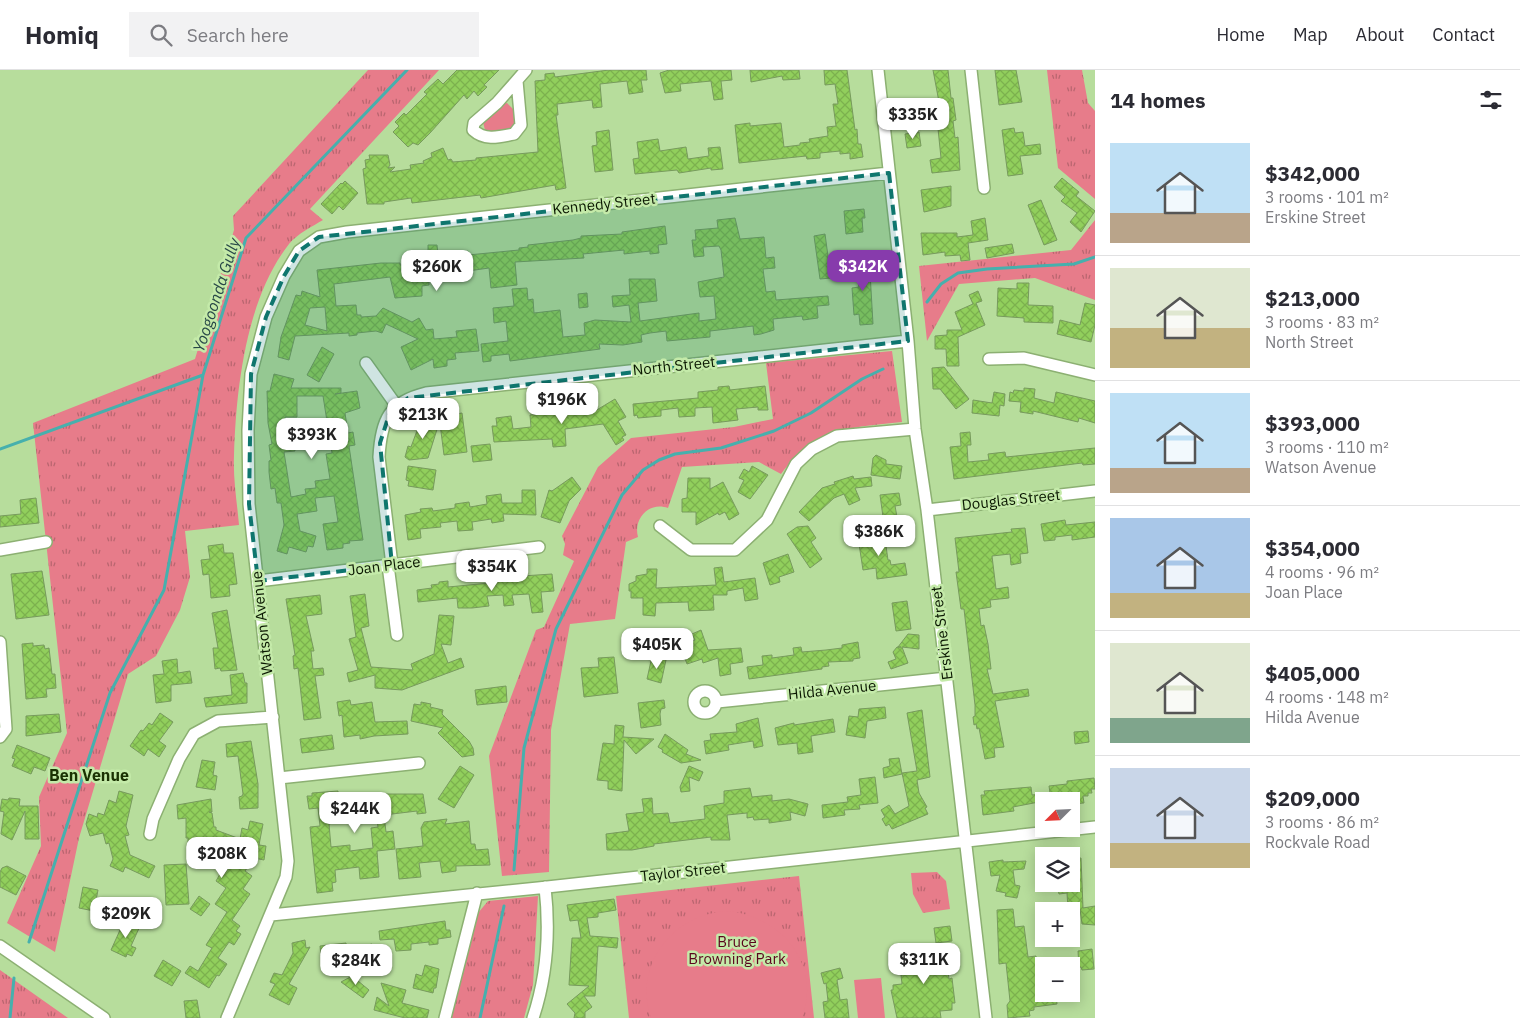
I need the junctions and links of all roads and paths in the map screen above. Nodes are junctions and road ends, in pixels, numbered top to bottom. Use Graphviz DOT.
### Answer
graph roads {
  1 [pos="526,70"];
  2 [pos="878,70"];
  3 [pos="971,70"];
  4 [pos="517,81"];
  5 [pos="889,172"];
  6 [pos="984,188"];
  7 [pos="320,237"];
  8 [pos="908,341"];
  9 [pos="989,359"];
  10 [pos="366,363"];
  11 [pos="1095,375"];
  12 [pos="396,405"];
  13 [pos="915,429"];
  14 [pos="1095,491"];
  15 [pos="927,510"];
  16 [pos="660,526"];
  17 [pos="46,542"];
  18 [pos="540,547"];
  19 [pos="0,550"];
  20 [pos="390,565"];
  21 [pos="258,581"];
  22 [pos="397,635"];
  23 [pos="0,642"];
  24 [pos="947,678"];
  25 [pos="717,702"];
  26 [pos="273,716"];
  27 [pos="0,737"];
  28 [pos="419,763"];
  29 [pos="279,778"];
  30 [pos="1095,827"];
  31 [pos="150,834"];
  32 [pos="965,841"];
  33 [pos="545,887"];
  34 [pos="477,893"];
  35 [pos="272,914"];
  36 [pos="0,946"];
  37 [pos="104,1018"];
  38 [pos="227,1018"];
  39 [pos="445,1018"];
  40 [pos="533,1018"];
  41 [pos="986,1018"];
  1 -- 4 [label="street"];
  2 -- 5 [label="street, Erskine Street"];
  3 -- 6 [label="street"];
  4 -- 4 [label="street"];
  5 -- 7 [label="street, Kennedy Street"];
  5 -- 8 [label="street, Erskine Street"];
  7 -- 21 [label="street, Watson Avenue"];
  8 -- 12 [label="street, North Street"];
  8 -- 13 [label="street, Erskine Street"];
  9 -- 11 [label="street"];
  10 -- 12 [label="street"];
  12 -- 20 [label="street"];
  13 -- 15 [label="street, Erskine Street"];
  13 -- 16 [label="street"];
  14 -- 15 [label="street, Douglas Street"];
  15 -- 24 [label="street, Erskine Street"];
  17 -- 19 [label="street"];
  18 -- 20 [label="street, Joan Place"];
  20 -- 21 [label="street, Joan Place"];
  20 -- 22 [label="street"];
  21 -- 26 [label="street, Watson Avenue"];
  23 -- 27 [label="street"];
  24 -- 25 [label="street, Hilda Avenue"];
  24 -- 32 [label="street, Erskine Street"];
  26 -- 29 [label="street, Watson Avenue"];
  26 -- 31 [label="street"];
  28 -- 29 [label="street"];
  29 -- 35 [label="street, Watson Avenue"];
  30 -- 32 [label="street, Taylor Street"];
  32 -- 33 [label="street, Taylor Street"];
  32 -- 41 [label="street, Erskine Street"];
  33 -- 34 [label="street, Taylor Street"];
  33 -- 40 [label="street"];
  34 -- 35 [label="street, Taylor Street"];
  34 -- 39 [label="street"];
  35 -- 38 [label="street, Watson Avenue"];
  36 -- 37 [label="street"];
}
